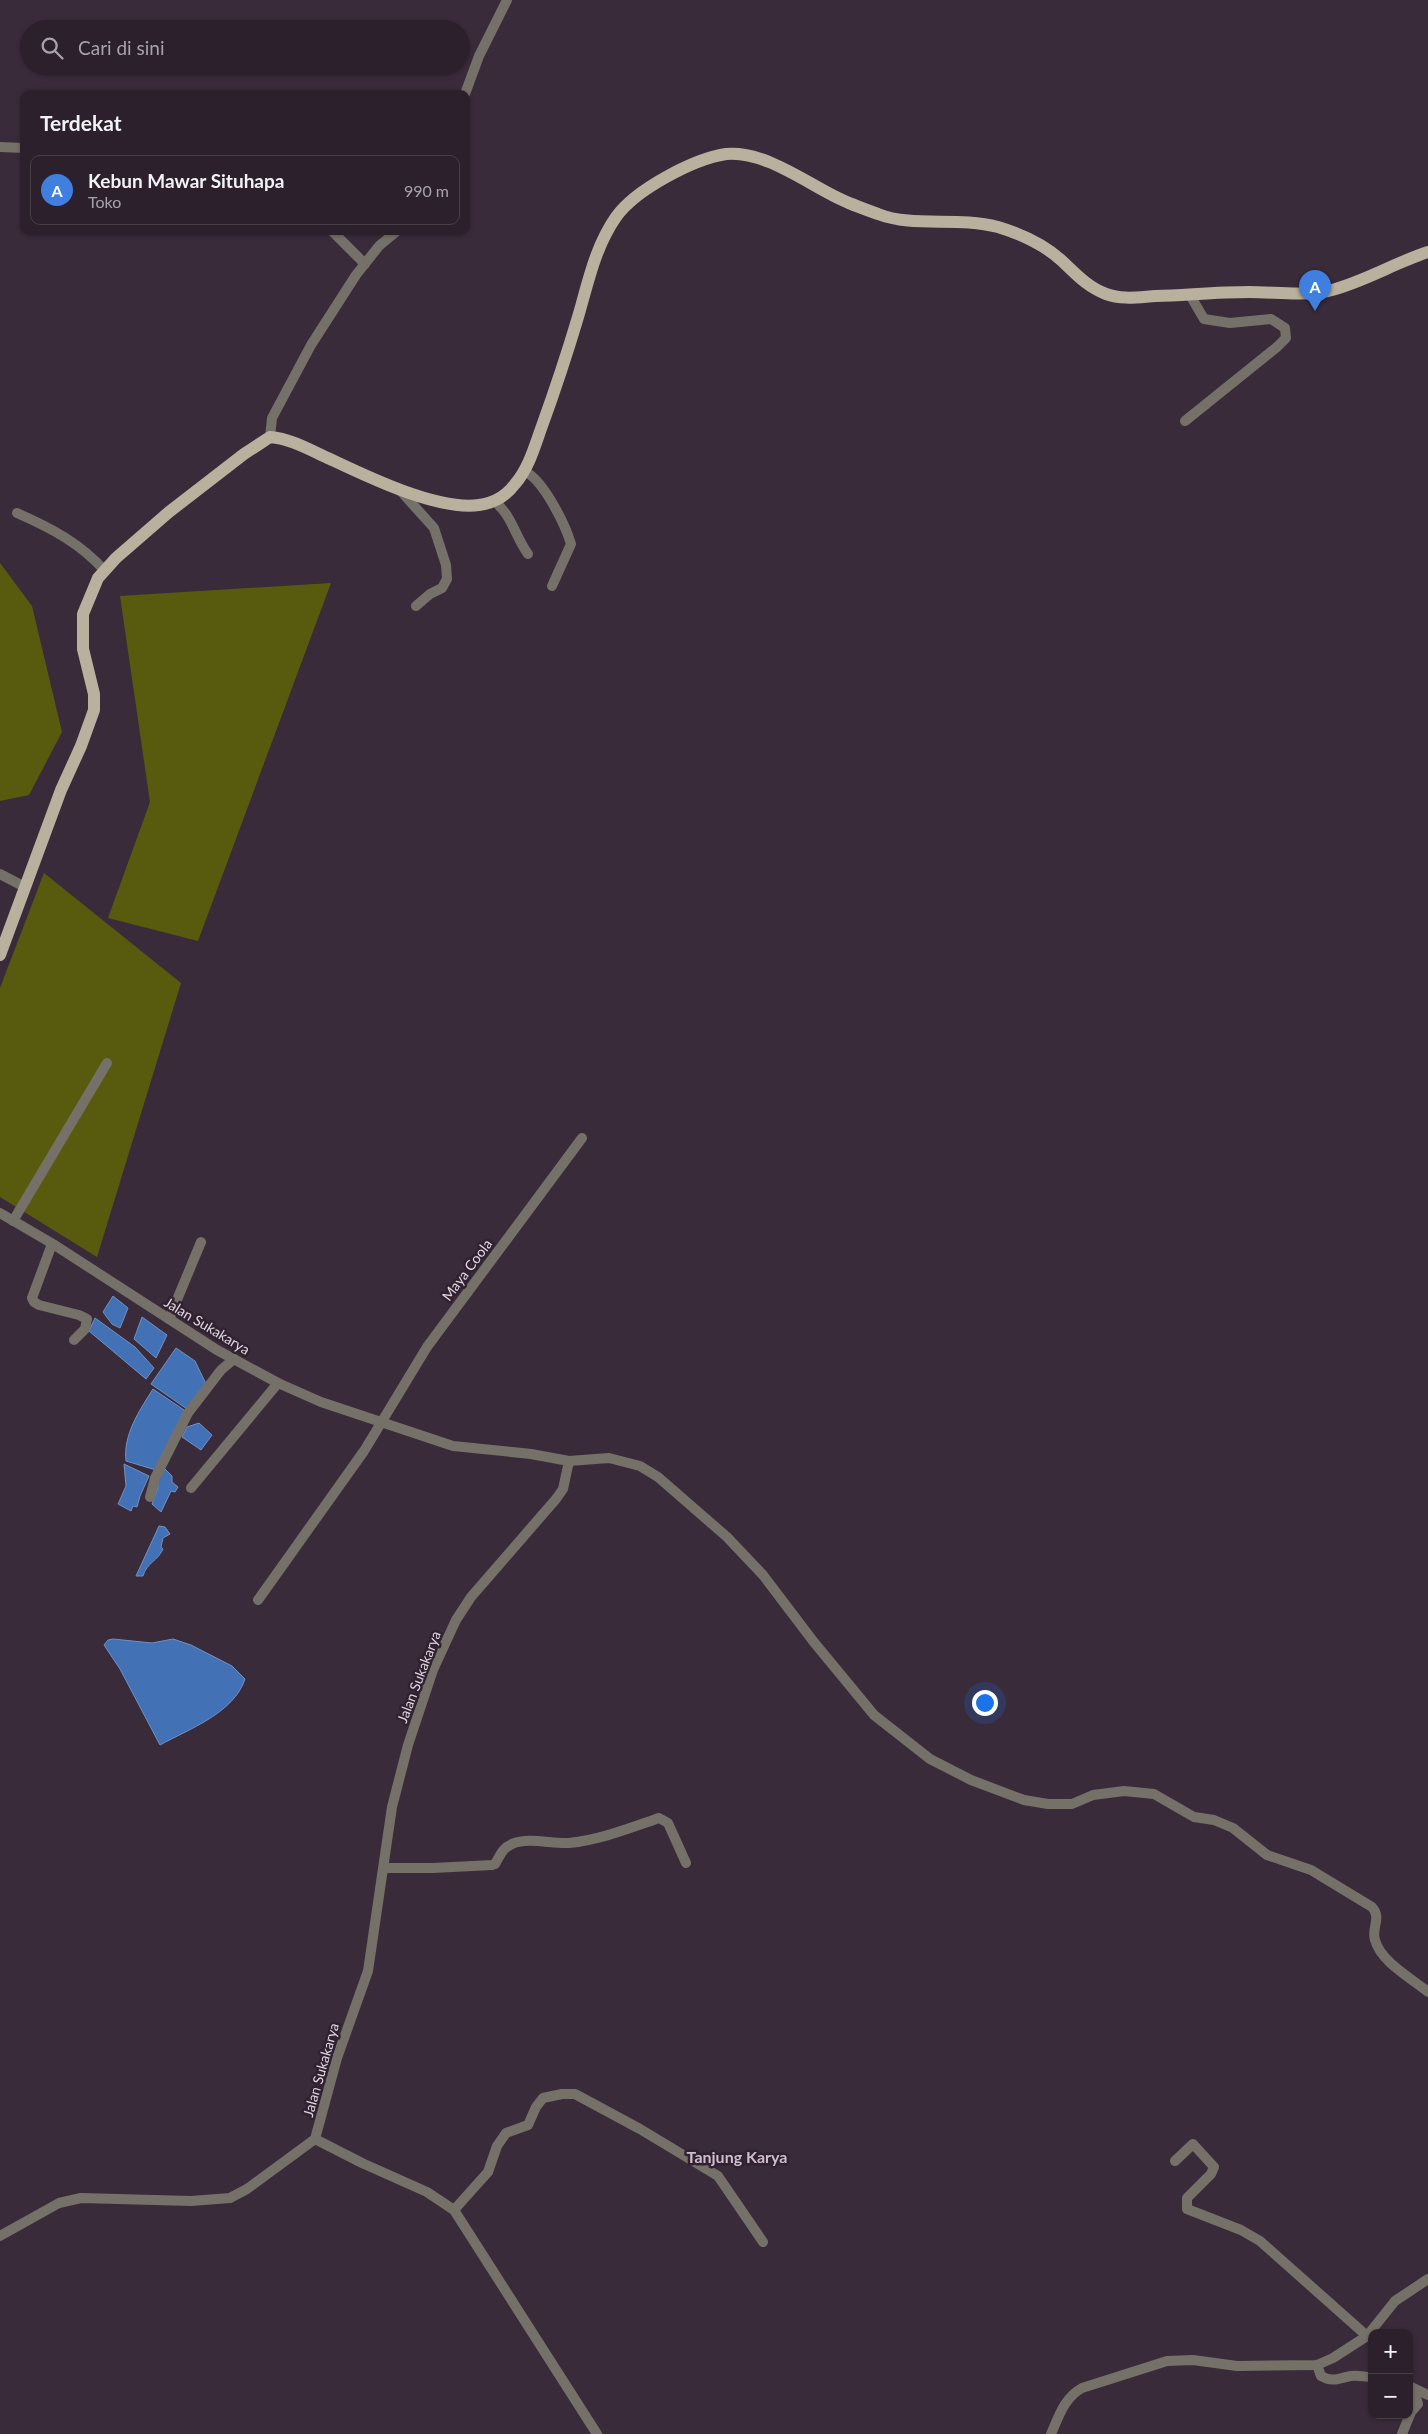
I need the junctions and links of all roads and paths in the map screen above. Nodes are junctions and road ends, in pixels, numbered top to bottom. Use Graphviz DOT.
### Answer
graph roads {
  1 [pos="507,0"];
  2 [pos="466,90"];
  3 [pos="0,147"];
  4 [pos="20,148"];
  5 [pos="336,235"];
  6 [pos="392,235"];
  7 [pos="1428,252"];
  8 [pos="365,264"];
  9 [pos="1190,295"];
  10 [pos="1185,421"];
  11 [pos="270,437"];
  12 [pos="524,471"];
  13 [pos="398,488"];
  14 [pos="495,502"];
  15 [pos="17,513"];
  16 [pos="528,554"];
  17 [pos="105,571"];
  18 [pos="552,586"];
  19 [pos="416,606"];
  20 [pos="0,874"];
  21 [pos="25,887"];
  22 [pos="0,956"];
  23 [pos="107,1063"];
  24 [pos="582,1138"];
  25 [pos="0,1213"];
  26 [pos="13,1221"];
  27 [pos="201,1242"];
  28 [pos="52,1244"];
  29 [pos="169,1319"];
  30 [pos="74,1340"];
  31 [pos="234,1359"];
  32 [pos="278,1383"];
  33 [pos="381,1423"];
  34 [pos="570,1461"];
  35 [pos="191,1488"];
  36 [pos="150,1496"];
  37 [pos="258,1600"];
  38 [pos="686,1863"];
  39 [pos="385,1868"];
  40 [pos="1428,1992"];
  41 [pos="315,2138"];
  42 [pos="1175,2161"];
  43 [pos="454,2210"];
  44 [pos="0,2236"];
  45 [pos="763,2242"];
  46 [pos="1428,2279"];
  47 [pos="1367,2336"];
  48 [pos="1317,2365"];
  49 [pos="1368,2377"];
  50 [pos="1413,2389"];
  51 [pos="1413,2392"];
  52 [pos="1428,2396"];
  53 [pos="1413,2410"];
  54 [pos="1408,2419"];
  55 [pos="597,2434"];
  56 [pos="1051,2434"];
  57 [pos="1402,2434"];
  1 -- 2 [label="street"];
  3 -- 4 [label="street"];
  5 -- 8 [label="street"];
  6 -- 8 [label="street"];
  7 -- 9 [label="main road"];
  8 -- 11 [label="street"];
  9 -- 10 [label="street"];
  9 -- 12 [label="main road"];
  11 -- 13 [label="main road"];
  11 -- 17 [label="main road"];
  12 -- 14 [label="main road"];
  12 -- 18 [label="street"];
  13 -- 14 [label="main road"];
  13 -- 19 [label="street"];
  14 -- 16 [label="street"];
  15 -- 17 [label="street"];
  17 -- 21 [label="main road"];
  20 -- 21 [label="street"];
  21 -- 22 [label="main road"];
  23 -- 26 [label="street"];
  24 -- 33 [label="street, Maya Coola"];
  25 -- 26 [label="street, Jalan Sukakarya"];
  26 -- 28 [label="street, Jalan Sukakarya"];
  27 -- 29 [label="street"];
  28 -- 29 [label="street, Jalan Sukakarya"];
  28 -- 30 [label="street"];
  29 -- 31 [label="street, Jalan Sukakarya"];
  31 -- 32 [label="street, Jalan Sukakarya"];
  31 -- 36 [label="street"];
  32 -- 33 [label="street, Jalan Sukakarya"];
  32 -- 35 [label="street"];
  33 -- 34 [label="street, Jalan Sukakarya"];
  33 -- 37 [label="street, Maya Coola"];
  34 -- 39 [label="street, Jalan Sukakarya"];
  34 -- 40 [label="street"];
  38 -- 39 [label="street"];
  39 -- 41 [label="street, Jalan Sukakarya"];
  41 -- 43 [label="street, Jalan Sukakarya"];
  41 -- 44 [label="street"];
  42 -- 47 [label="street"];
  43 -- 45 [label="street"];
  43 -- 55 [label="street, Jalan Sukakarya"];
  46 -- 47 [label="street"];
  47 -- 48 [label="street"];
  48 -- 49 [label="street"];
  48 -- 56 [label="street"];
  50 -- 52 [label="street"];
  51 -- 53 [label="street"];
  54 -- 57 [label="street"];
}
